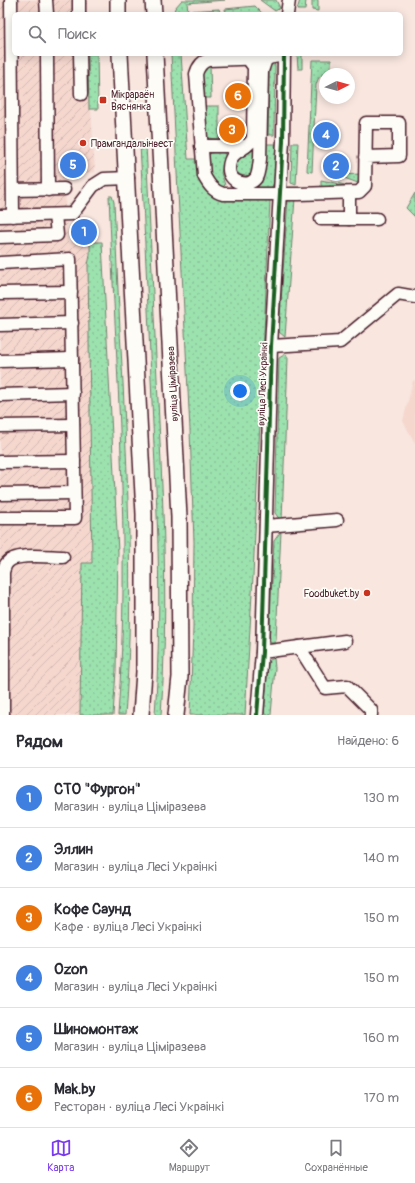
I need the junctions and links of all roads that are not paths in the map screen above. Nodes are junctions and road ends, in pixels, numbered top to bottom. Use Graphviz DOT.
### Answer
graph roads {
  1 [pos="11,0"];
  2 [pos="46,0"];
  3 [pos="79,0"];
  4 [pos="118,0"];
  5 [pos="153,0"];
  6 [pos="289,0"];
  7 [pos="47,12"];
  8 [pos="79,12"];
  9 [pos="118,12"];
  10 [pos="154,12"];
  11 [pos="287,12"];
  12 [pos="47,56"];
  13 [pos="80,56"];
  14 [pos="120,56"];
  15 [pos="156,56"];
  16 [pos="276,56"];
  17 [pos="284,56"];
  18 [pos="268,58"];
  19 [pos="248,59"];
  20 [pos="81,94"];
  21 [pos="202,146"];
  22 [pos="247,146"];
  23 [pos="365,156"];
  24 [pos="128,178"];
  25 [pos="64,189"];
  26 [pos="13,190"];
  27 [pos="48,190"];
  28 [pos="349,193"];
  29 [pos="280,194"];
  30 [pos="55,215"];
  31 [pos="0,216"];
  32 [pos="13,216"];
  33 [pos="321,219"];
  34 [pos="348,219"];
  35 [pos="378,219"];
  36 [pos="0,237"];
  37 [pos="0,263"];
  38 [pos="71,292"];
  39 [pos="0,293"];
  40 [pos="415,298"];
  41 [pos="72,323"];
  42 [pos="0,325"];
  43 [pos="271,346"];
  44 [pos="72,359"];
  45 [pos="0,361"];
  46 [pos="73,393"];
  47 [pos="0,395"];
  48 [pos="73,425"];
  49 [pos="0,426"];
  50 [pos="74,461"];
  51 [pos="0,462"];
  52 [pos="74,493"];
  53 [pos="0,494"];
  54 [pos="0,518"];
  55 [pos="337,520"];
  56 [pos="266,526"];
  57 [pos="64,557"];
  58 [pos="2,609"];
  59 [pos="345,641"];
  60 [pos="299,647"];
  61 [pos="262,652"];
  62 [pos="3,715"];
  63 [pos="141,715"];
  64 [pos="176,715"];
  65 [pos="257,715"];
  66 [pos="371,715"];
  1 -- 26 [label="street"];
  2 -- 7 [label="street"];
  3 -- 8 [label="street"];
  4 -- 9 [label="main road"];
  5 -- 10 [label="main road"];
  6 -- 11 [label="street"];
  12 -- 27 [label="street"];
  13 -- 20 [label="street"];
  14 -- 24 [label="main road"];
  15 -- 64 [label="main road, вуліца Ціміразева"];
  16 -- 18 [label="street"];
  17 -- 29 [label="street, вуліца Лесі Украінкі"];
  18 -- 19 [label="street"];
  18 -- 22 [label="street"];
  19 -- 21 [label="street"];
  19 -- 22 [label="street"];
  21 -- 22 [label="street"];
  21 -- 29 [label="street"];
  23 -- 28 [label="street"];
  24 -- 30 [label="street"];
  24 -- 63 [label="main road"];
  25 -- 27 [label="street"];
  26 -- 27 [label="street"];
  26 -- 32 [label="street"];
  28 -- 29 [label="street"];
  28 -- 34 [label="street"];
  29 -- 43 [label="street, вуліца Лесі Украінкі"];
  30 -- 32 [label="street"];
  30 -- 36 [label="street"];
  31 -- 32 [label="street"];
  33 -- 34 [label="street"];
  34 -- 35 [label="street"];
  37 -- 38 [label="street"];
  38 -- 39 [label="street"];
  38 -- 41 [label="street"];
  40 -- 43 [label="street"];
  41 -- 42 [label="street"];
  41 -- 44 [label="street"];
  43 -- 56 [label="street, вуліца Лесі Украінкі"];
  44 -- 45 [label="street"];
  44 -- 46 [label="street"];
  46 -- 47 [label="street"];
  46 -- 48 [label="street"];
  48 -- 49 [label="street"];
  48 -- 50 [label="street"];
  50 -- 51 [label="street"];
  50 -- 52 [label="street"];
  52 -- 53 [label="street"];
  52 -- 54 [label="street"];
  55 -- 56 [label="street"];
  56 -- 61 [label="street, вуліца Лесі Украінкі"];
  57 -- 58 [label="street"];
  58 -- 62 [label="street"];
  59 -- 60 [label="street"];
  60 -- 61 [label="street"];
  60 -- 66 [label="street"];
  61 -- 65 [label="street, вуліца Лесі Украінкі"];
}
